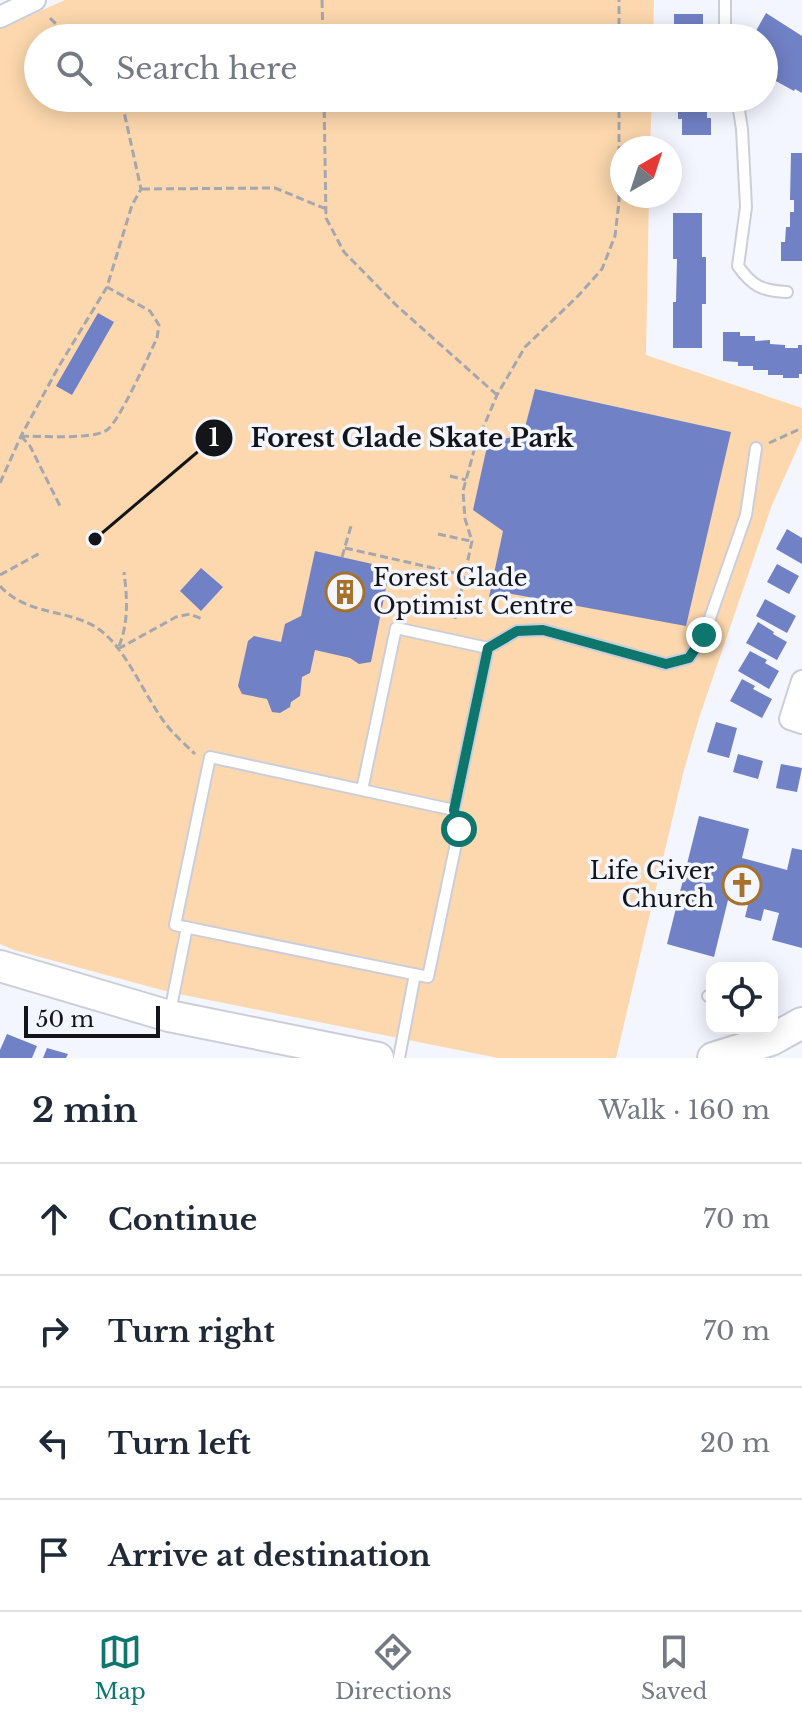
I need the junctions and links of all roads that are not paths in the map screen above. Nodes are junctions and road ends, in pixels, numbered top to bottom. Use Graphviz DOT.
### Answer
graph roads {
  1 [pos="35,0"];
  2 [pos="725,0"];
  3 [pos="0,17"];
  4 [pos="726,24"];
  5 [pos="739,112"];
  6 [pos="787,292"];
  7 [pos="756,448"];
  8 [pos="488,648"];
  9 [pos="802,681"];
  10 [pos="802,723"];
  11 [pos="362,790"];
  12 [pos="454,810"];
  13 [pos="187,927"];
  14 [pos="0,966"];
  15 [pos="415,974"];
  16 [pos="169,1016"];
  17 [pos="802,1023"];
  18 [pos="778,1031"];
  19 [pos="767,1034"];
  20 [pos="378,1058"];
  21 [pos="399,1058"];
  22 [pos="713,1058"];
  1 -- 3 [label="street"];
  2 -- 4 [label="lane"];
  5 -- 6 [label="lane"];
  7 -- 8 [label="lane"];
  8 -- 11 [label="lane"];
  8 -- 12 [label="lane"];
  9 -- 10 [label="street"];
  11 -- 12 [label="lane"];
  11 -- 13 [label="lane"];
  12 -- 15 [label="lane"];
  13 -- 15 [label="lane"];
  13 -- 16 [label="lane"];
  14 -- 16 [label="street"];
  15 -- 21 [label="lane"];
  16 -- 20 [label="street"];
  17 -- 18 [label="street"];
  19 -- 22 [label="street"];
}
